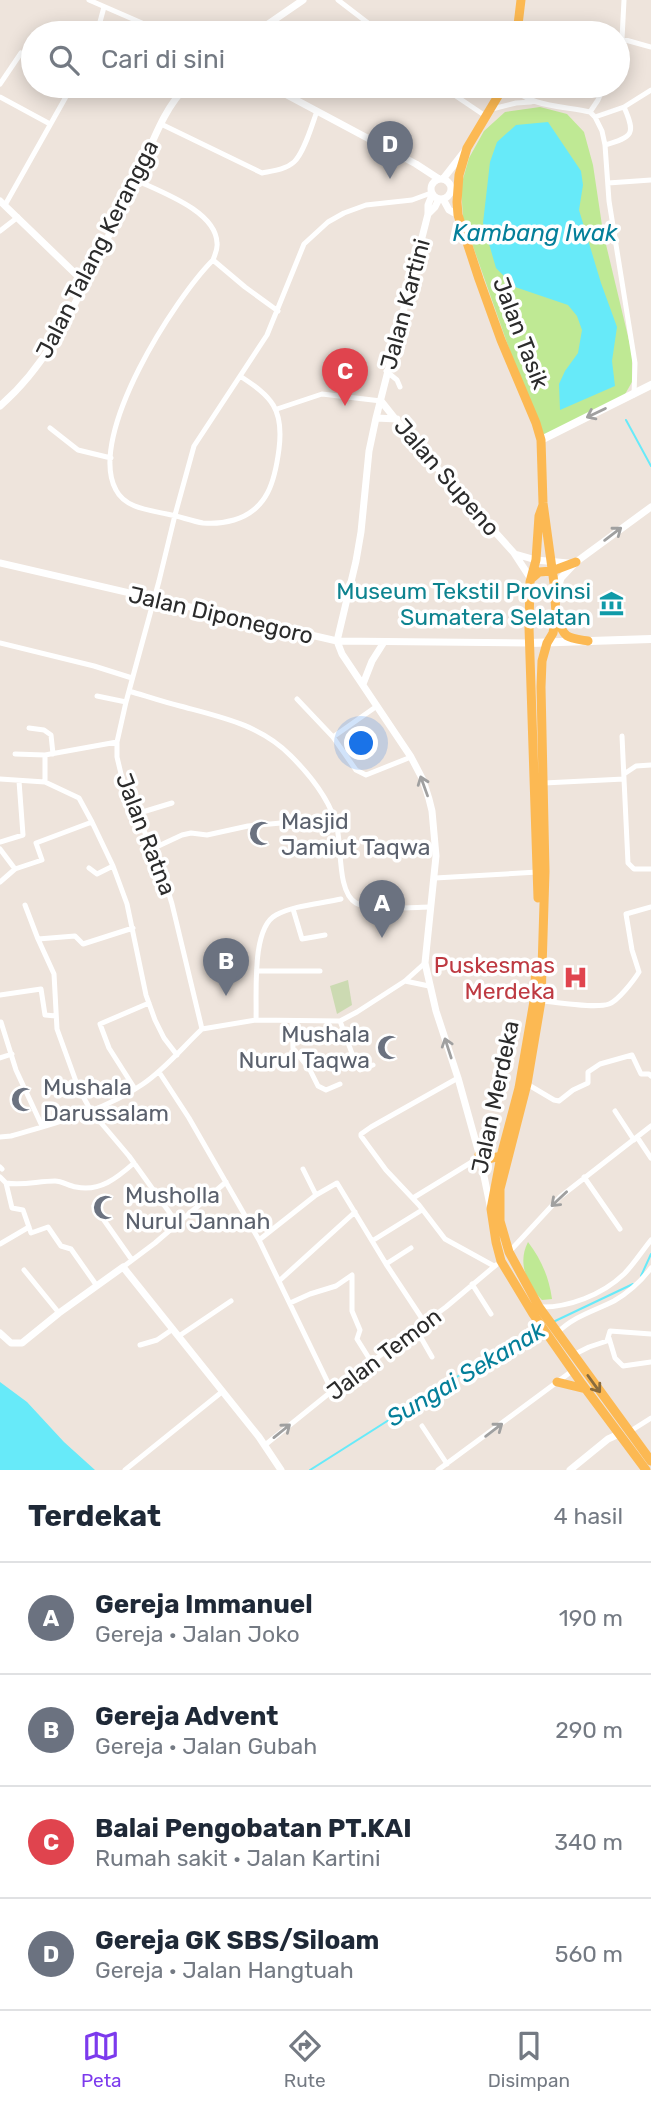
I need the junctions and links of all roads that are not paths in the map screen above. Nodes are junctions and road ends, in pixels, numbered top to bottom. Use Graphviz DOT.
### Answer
graph roads {
  1 [pos="303,0"];
  2 [pos="338,0"];
  3 [pos="521,0"];
  4 [pos="624,0"];
  5 [pos="91,1"];
  6 [pos="104,6"];
  7 [pos="100,21"];
  8 [pos="138,21"];
  9 [pos="273,21"];
  10 [pos="366,21"];
  11 [pos="518,21"];
  12 [pos="623,21"];
  13 [pos="630,41"];
  14 [pos="651,47"];
  15 [pos="21,53"];
  16 [pos="0,84"];
  17 [pos="651,90"];
  18 [pos="0,97"];
  19 [pos="65,98"];
  20 [pos="177,98"];
  21 [pos="293,98"];
  22 [pos="462,98"];
  23 [pos="497,98"];
  24 [pos="525,98"];
  25 [pos="598,98"];
  26 [pos="531,102"];
  27 [pos="624,107"];
  28 [pos="317,111"];
  29 [pos="590,112"];
  30 [pos="489,113"];
  31 [pos="595,117"];
  32 [pos="50,124"];
  33 [pos="161,124"];
  34 [pos="605,145"];
  35 [pos="467,148"];
  36 [pos="424,168"];
  37 [pos="441,179"];
  38 [pos="136,180"];
  39 [pos="651,180"];
  40 [pos="608,183"];
  41 [pos="435,195"];
  42 [pos="412,200"];
  43 [pos="3,203"];
  44 [pos="432,206"];
  45 [pos="458,215"];
  46 [pos="18,218"];
  47 [pos="0,231"];
  48 [pos="214,260"];
  49 [pos="85,284"];
  50 [pos="278,311"];
  51 [pos="386,371"];
  52 [pos="240,376"];
  53 [pos="651,385"];
  54 [pos="400,387"];
  55 [pos="634,394"];
  56 [pos="381,401"];
  57 [pos="0,406"];
  58 [pos="277,409"];
  59 [pos="376,418"];
  60 [pos="397,419"];
  61 [pos="50,428"];
  62 [pos="541,440"];
  63 [pos="111,458"];
  64 [pos="543,503"];
  65 [pos="651,507"];
  66 [pos="175,516"];
  67 [pos="514,553"];
  68 [pos="536,560"];
  69 [pos="576,562"];
  70 [pos="0,563"];
  71 [pos="552,566"];
  72 [pos="531,579"];
  73 [pos="556,596"];
  74 [pos="153,599"];
  75 [pos="556,614"];
  76 [pos="651,639"];
  77 [pos="337,641"];
  78 [pos="588,641"];
  79 [pos="384,642"];
  80 [pos="0,643"];
  81 [pos="530,643"];
  82 [pos="547,643"];
  83 [pos="132,678"];
  84 [pos="363,684"];
  85 [pos="129,691"];
  86 [pos="97,696"];
  87 [pos="297,699"];
  88 [pos="126,702"];
  89 [pos="377,706"];
  90 [pos="29,728"];
  91 [pos="622,736"];
  92 [pos="333,737"];
  93 [pos="117,742"];
  94 [pos="15,754"];
  95 [pos="53,754"];
  96 [pos="45,755"];
  97 [pos="411,757"];
  98 [pos="651,765"];
  99 [pos="624,777"];
  100 [pos="0,779"];
  101 [pos="19,781"];
  102 [pos="45,782"];
  103 [pos="544,783"];
  104 [pos="172,803"];
  105 [pos="136,814"];
  106 [pos="92,822"];
  107 [pos="281,823"];
  108 [pos="0,842"];
  109 [pos="0,849"];
  110 [pos="152,849"];
  111 [pos="113,866"];
  112 [pos="89,867"];
  113 [pos="15,869"];
  114 [pos="651,869"];
  115 [pos="542,872"];
  116 [pos="435,878"];
  117 [pos="0,882"];
  118 [pos="341,899"];
  119 [pos="26,905"];
  120 [pos="431,907"];
  121 [pos="651,908"];
  122 [pos="293,909"];
  123 [pos="133,928"];
  124 [pos="325,935"];
  125 [pos="38,939"];
  126 [pos="425,964"];
  127 [pos="257,971"];
  128 [pos="320,971"];
  129 [pos="405,981"];
  130 [pos="429,986"];
  131 [pos="0,995"];
  132 [pos="541,1001"];
  133 [pos="149,1003"];
  134 [pos="56,1016"];
  135 [pos="256,1020"];
  136 [pos="292,1021"];
  137 [pos="340,1021"];
  138 [pos="1,1022"];
  139 [pos="202,1029"];
  140 [pos="12,1054"];
  141 [pos="177,1055"];
  142 [pos="0,1058"];
  143 [pos="373,1065"];
  144 [pos="159,1072"];
  145 [pos="651,1076"];
  146 [pos="458,1078"];
  147 [pos="340,1084"];
  148 [pos="527,1084"];
  149 [pos="135,1089"];
  150 [pos="91,1111"];
  151 [pos="615,1111"];
  152 [pos="42,1126"];
  153 [pos="651,1126"];
  154 [pos="0,1137"];
  155 [pos="635,1138"];
  156 [pos="510,1149"];
  157 [pos="480,1156"];
  158 [pos="501,1156"];
  159 [pos="651,1158"];
  160 [pos="132,1160"];
  161 [pos="303,1169"];
  162 [pos="0,1177"];
  163 [pos="584,1177"];
  164 [pos="226,1182"];
  165 [pos="6,1183"];
  166 [pos="0,1191"];
  167 [pos="8,1191"];
  168 [pos="316,1195"];
  169 [pos="413,1198"];
  170 [pos="93,1206"];
  171 [pos="491,1209"];
  172 [pos="422,1210"];
  173 [pos="355,1212"];
  174 [pos="177,1223"];
  175 [pos="29,1227"];
  176 [pos="620,1228"];
  177 [pos="259,1240"];
  178 [pos="651,1240"];
  179 [pos="372,1241"];
  180 [pos="0,1244"];
  181 [pos="411,1248"];
  182 [pos="509,1252"];
  183 [pos="132,1260"];
  184 [pos="386,1264"];
  185 [pos="497,1264"];
  186 [pos="124,1267"];
  187 [pos="651,1268"];
  188 [pos="24,1270"];
  189 [pos="279,1281"];
  190 [pos="472,1284"];
  191 [pos="97,1286"];
  192 [pos="231,1301"];
  193 [pos="290,1303"];
  194 [pos="538,1311"];
  195 [pos="59,1313"];
  196 [pos="491,1314"];
  197 [pos="425,1322"];
  198 [pos="173,1329"];
  199 [pos="416,1329"];
  200 [pos="553,1332"];
  201 [pos="0,1333"];
  202 [pos="651,1334"];
  203 [pos="179,1336"];
  204 [pos="609,1338"];
  205 [pos="139,1345"];
  206 [pos="573,1355"];
  207 [pos="432,1357"];
  208 [pos="651,1362"];
  209 [pos="372,1363"];
  210 [pos="572,1371"];
  211 [pos="557,1382"];
  212 [pos="586,1389"];
  213 [pos="223,1391"];
  214 [pos="332,1391"];
  215 [pos="651,1418"];
  216 [pos="422,1426"];
  217 [pos="624,1433"];
  218 [pos="265,1445"];
  219 [pos="651,1461"];
  220 [pos="447,1464"];
  221 [pos="280,1469"];
  222 [pos="125,1470"];
  223 [pos="438,1470"];
  224 [pos="570,1470"];
  225 [pos="646,1470"];
  1 -- 9 [label="street"];
  2 -- 10 [label="street"];
  3 -- 11 [label="main road"];
  4 -- 12 [label="street"];
  5 -- 6 [label="street"];
  6 -- 7 [label="street"];
  6 -- 8 [label="street"];
  13 -- 14 [label="street"];
  15 -- 16 [label="street"];
  17 -- 27 [label="street"];
  18 -- 32 [label="street"];
  19 -- 32 [label="street"];
  20 -- 33 [label="street, Jalan Talang Kerangga"];
  21 -- 28 [label="street"];
  22 -- 30 [label="street"];
  23 -- 30 [label="main road, Jalan Tasik"];
  24 -- 26 [label="street"];
  25 -- 29 [label="street"];
  26 -- 29 [label="street"];
  26 -- 30 [label="street"];
  27 -- 31 [label="street"];
  27 -- 34 [label="street"];
  28 -- 33 [label="street"];
  28 -- 36 [label="street"];
  29 -- 31 [label="street"];
  30 -- 35 [label="main road, Jalan Tasik"];
  31 -- 34 [label="street"];
  32 -- 43 [label="street"];
  33 -- 38 [label="street, Jalan Talang Kerangga"];
  34 -- 40 [label="street"];
  35 -- 37 [label="street"];
  35 -- 45 [label="main road, Jalan Tasik"];
  36 -- 37 [label="street"];
  36 -- 41 [label="street"];
  37 -- 41 [label="street"];
  37 -- 41 [label="street"];
  38 -- 48 [label="street"];
  38 -- 49 [label="street, Jalan Talang Kerangga"];
  39 -- 40 [label="street"];
  40 -- 55 [label="street"];
  41 -- 42 [label="street"];
  41 -- 44 [label="street"];
  41 -- 45 [label="street"];
  42 -- 44 [label="street"];
  42 -- 50 [label="street, Jalan Ratna"];
  43 -- 46 [label="street"];
  44 -- 51 [label="street, Jalan Kartini"];
  45 -- 62 [label="main road, Jalan Tasik"];
  46 -- 47 [label="street"];
  46 -- 49 [label="street"];
  48 -- 50 [label="street"];
  48 -- 63 [label="street"];
  49 -- 57 [label="street, Jalan Talang Kerangga"];
  50 -- 52 [label="street, Jalan Ratna"];
  51 -- 54 [label="street"];
  51 -- 56 [label="street, Jalan Kartini"];
  52 -- 58 [label="street"];
  52 -- 66 [label="street, Jalan Ratna"];
  53 -- 55 [label="main road"];
  55 -- 62 [label="main road, one-way"];
  56 -- 58 [label="street"];
  56 -- 59 [label="street, Jalan Kartini"];
  56 -- 60 [label="street, Jalan Supeno"];
  58 -- 66 [label="street"];
  59 -- 60 [label="street"];
  59 -- 77 [label="street, Jalan Kartini"];
  60 -- 67 [label="street, Jalan Supeno"];
  61 -- 63 [label="street"];
  62 -- 64 [label="main road, Jalan Tasik"];
  63 -- 66 [label="street"];
  64 -- 68 [label="main road, Jalan Merdeka"];
  64 -- 71 [label="main road, Jalan Merdeka"];
  69 -- 65 [label="street, one-way"];
  66 -- 74 [label="street, Jalan Ratna"];
  67 -- 68 [label="street"];
  67 -- 72 [label="street, Jalan Supeno"];
  68 -- 71 [label="street"];
  68 -- 72 [label="main road, Jalan Merdeka"];
  69 -- 71 [label="main road"];
  69 -- 73 [label="street"];
  70 -- 74 [label="street, Jalan Diponegoro"];
  71 -- 72 [label="main road"];
  71 -- 73 [label="main road, Jalan Merdeka"];
  72 -- 81 [label="main road, Jalan Merdeka"];
  73 -- 75 [label="main road, Jalan Merdeka"];
  74 -- 77 [label="street, Jalan Diponegoro"];
  74 -- 83 [label="street, Jalan Ratna"];
  75 -- 78 [label="main road"];
  75 -- 82 [label="main road, Jalan Merdeka"];
  76 -- 78 [label="main road"];
  77 -- 79 [label="street, Jalan Diponegoro"];
  77 -- 84 [label="street"];
  78 -- 82 [label="main road"];
  79 -- 81 [label="street, Jalan Diponegoro"];
  79 -- 84 [label="street"];
  80 -- 83 [label="street"];
  81 -- 82 [label="main road"];
  81 -- 115 [label="main road, Jalan Merdeka"];
  82 -- 103 [label="main road, Jalan Merdeka"];
  83 -- 85 [label="street, Jalan Ratna"];
  84 -- 89 [label="street"];
  85 -- 88 [label="street, Jalan Ratna"];
  85 -- 120 [label="street"];
  86 -- 88 [label="street"];
  87 -- 92 [label="street"];
  88 -- 93 [label="street, Jalan Ratna"];
  89 -- 92 [label="street"];
  89 -- 97 [label="street"];
  90 -- 95 [label="street"];
  91 -- 99 [label="street"];
  92 -- 97 [label="street"];
  93 -- 95 [label="street"];
  93 -- 105 [label="street, Jalan Ratna"];
  94 -- 96 [label="street"];
  95 -- 96 [label="street"];
  96 -- 102 [label="street"];
  116 -- 97 [label="street, one-way"];
  98 -- 99 [label="street"];
  99 -- 103 [label="street"];
  99 -- 114 [label="street"];
  100 -- 101 [label="street"];
  101 -- 102 [label="street"];
  101 -- 108 [label="street"];
  102 -- 106 [label="street"];
  103 -- 115 [label="main road, Jalan Merdeka"];
  104 -- 105 [label="street"];
  105 -- 110 [label="street, Jalan Ratna"];
  106 -- 111 [label="street"];
  106 -- 113 [label="street"];
  107 -- 110 [label="street"];
  109 -- 113 [label="street"];
  110 -- 139 [label="street, Jalan Ratna"];
  111 -- 112 [label="street"];
  111 -- 123 [label="street"];
  113 -- 117 [label="street"];
  115 -- 116 [label="street"];
  115 -- 132 [label="main road, Jalan Merdeka"];
  115 -- 158 [label="main road, Jalan Merdeka"];
  116 -- 120 [label="street"];
  118 -- 122 [label="street"];
  119 -- 125 [label="street"];
  120 -- 126 [label="street"];
  121 -- 132 [label="street"];
  122 -- 124 [label="street"];
  122 -- 127 [label="street"];
  123 -- 125 [label="street"];
  123 -- 133 [label="street"];
  125 -- 134 [label="street"];
  126 -- 129 [label="street"];
  126 -- 130 [label="street"];
  127 -- 128 [label="street"];
  127 -- 135 [label="street"];
  129 -- 130 [label="street"];
  129 -- 137 [label="street"];
  146 -- 130 [label="street, one-way"];
  131 -- 134 [label="street"];
  132 -- 148 [label="main road, Jalan Merdeka"];
  133 -- 141 [label="street"];
  133 -- 149 [label="street"];
  134 -- 150 [label="street"];
  135 -- 136 [label="street"];
  135 -- 139 [label="street"];
  136 -- 137 [label="street"];
  136 -- 147 [label="street"];
  137 -- 143 [label="street"];
  138 -- 140 [label="street"];
  139 -- 141 [label="street"];
  140 -- 142 [label="street"];
  140 -- 152 [label="street"];
  141 -- 144 [label="street"];
  144 -- 149 [label="street"];
  144 -- 164 [label="street"];
  145 -- 148 [label="street"];
  146 -- 157 [label="street"];
  146 -- 169 [label="street"];
  148 -- 156 [label="main road, Jalan Merdeka"];
  149 -- 150 [label="street"];
  150 -- 152 [label="street"];
  150 -- 160 [label="street"];
  151 -- 155 [label="street"];
  152 -- 154 [label="street"];
  153 -- 155 [label="street"];
  155 -- 159 [label="street"];
  155 -- 163 [label="street"];
  156 -- 158 [label="main road"];
  156 -- 182 [label="main road, Jalan Merdeka"];
  157 -- 158 [label="main road"];
  157 -- 169 [label="street"];
  157 -- 171 [label="street"];
  158 -- 171 [label="main road, Jalan Merdeka"];
  160 -- 165 [label="street"];
  160 -- 174 [label="street"];
  161 -- 168 [label="street"];
  162 -- 165 [label="street"];
  163 -- 176 [label="street"];
  163 -- 182 [label="street, one-way"];
  164 -- 174 [label="street"];
  164 -- 177 [label="street"];
  165 -- 167 [label="street"];
  166 -- 167 [label="street"];
  167 -- 175 [label="street"];
  168 -- 173 [label="street"];
  168 -- 177 [label="street"];
  169 -- 172 [label="street"];
  170 -- 183 [label="street"];
  171 -- 185 [label="main road, Jalan Merdeka"];
  172 -- 179 [label="street"];
  172 -- 185 [label="street"];
  173 -- 179 [label="street"];
  173 -- 189 [label="street"];
  174 -- 183 [label="street"];
  175 -- 180 [label="street"];
  175 -- 191 [label="street"];
  177 -- 189 [label="street"];
  178 -- 194 [label="street"];
  179 -- 184 [label="street"];
  181 -- 184 [label="street"];
  182 -- 194 [label="main road, Jalan Merdeka"];
  183 -- 186 [label="street"];
  184 -- 197 [label="street"];
  185 -- 190 [label="street, Jalan Temon"];
  185 -- 194 [label="main road, Jalan Merdeka"];
  186 -- 191 [label="street"];
  186 -- 198 [label="street"];
  187 -- 200 [label="street"];
  188 -- 195 [label="street"];
  189 -- 193 [label="street"];
  190 -- 196 [label="street"];
  190 -- 197 [label="street, Jalan Temon"];
  191 -- 195 [label="street"];
  192 -- 203 [label="street"];
  193 -- 209 [label="street"];
  193 -- 214 [label="street"];
  194 -- 200 [label="main road, Jalan Merdeka"];
  195 -- 201 [label="street"];
  197 -- 199 [label="street, Jalan Temon"];
  198 -- 203 [label="street"];
  198 -- 205 [label="street"];
  199 -- 207 [label="street"];
  199 -- 209 [label="street, Jalan Temon"];
  200 -- 206 [label="main road, Jalan Merdeka"];
  200 -- 210 [label="main road, Jalan Merdeka"];
  202 -- 204 [label="street"];
  203 -- 213 [label="street"];
  204 -- 206 [label="street"];
  204 -- 208 [label="street"];
  206 -- 217 [label="main road, Jalan Merdeka, one-way"];
  209 -- 214 [label="street, Jalan Temon"];
  210 -- 211 [label="street"];
  210 -- 212 [label="main road, Jalan Merdeka"];
  211 -- 212 [label="main road"];
  220 -- 211 [label="street, one-way"];
  212 -- 217 [label="main road, Jalan Merdeka"];
  213 -- 218 [label="street"];
  213 -- 222 [label="street"];
  218 -- 214 [label="street, Jalan Temon, one-way"];
  215 -- 217 [label="street"];
  216 -- 220 [label="street"];
  217 -- 219 [label="main road, Jalan Merdeka"];
  217 -- 224 [label="street"];
  217 -- 225 [label="main road, Jalan Merdeka"];
  218 -- 221 [label="street"];
  220 -- 223 [label="street"];
}
